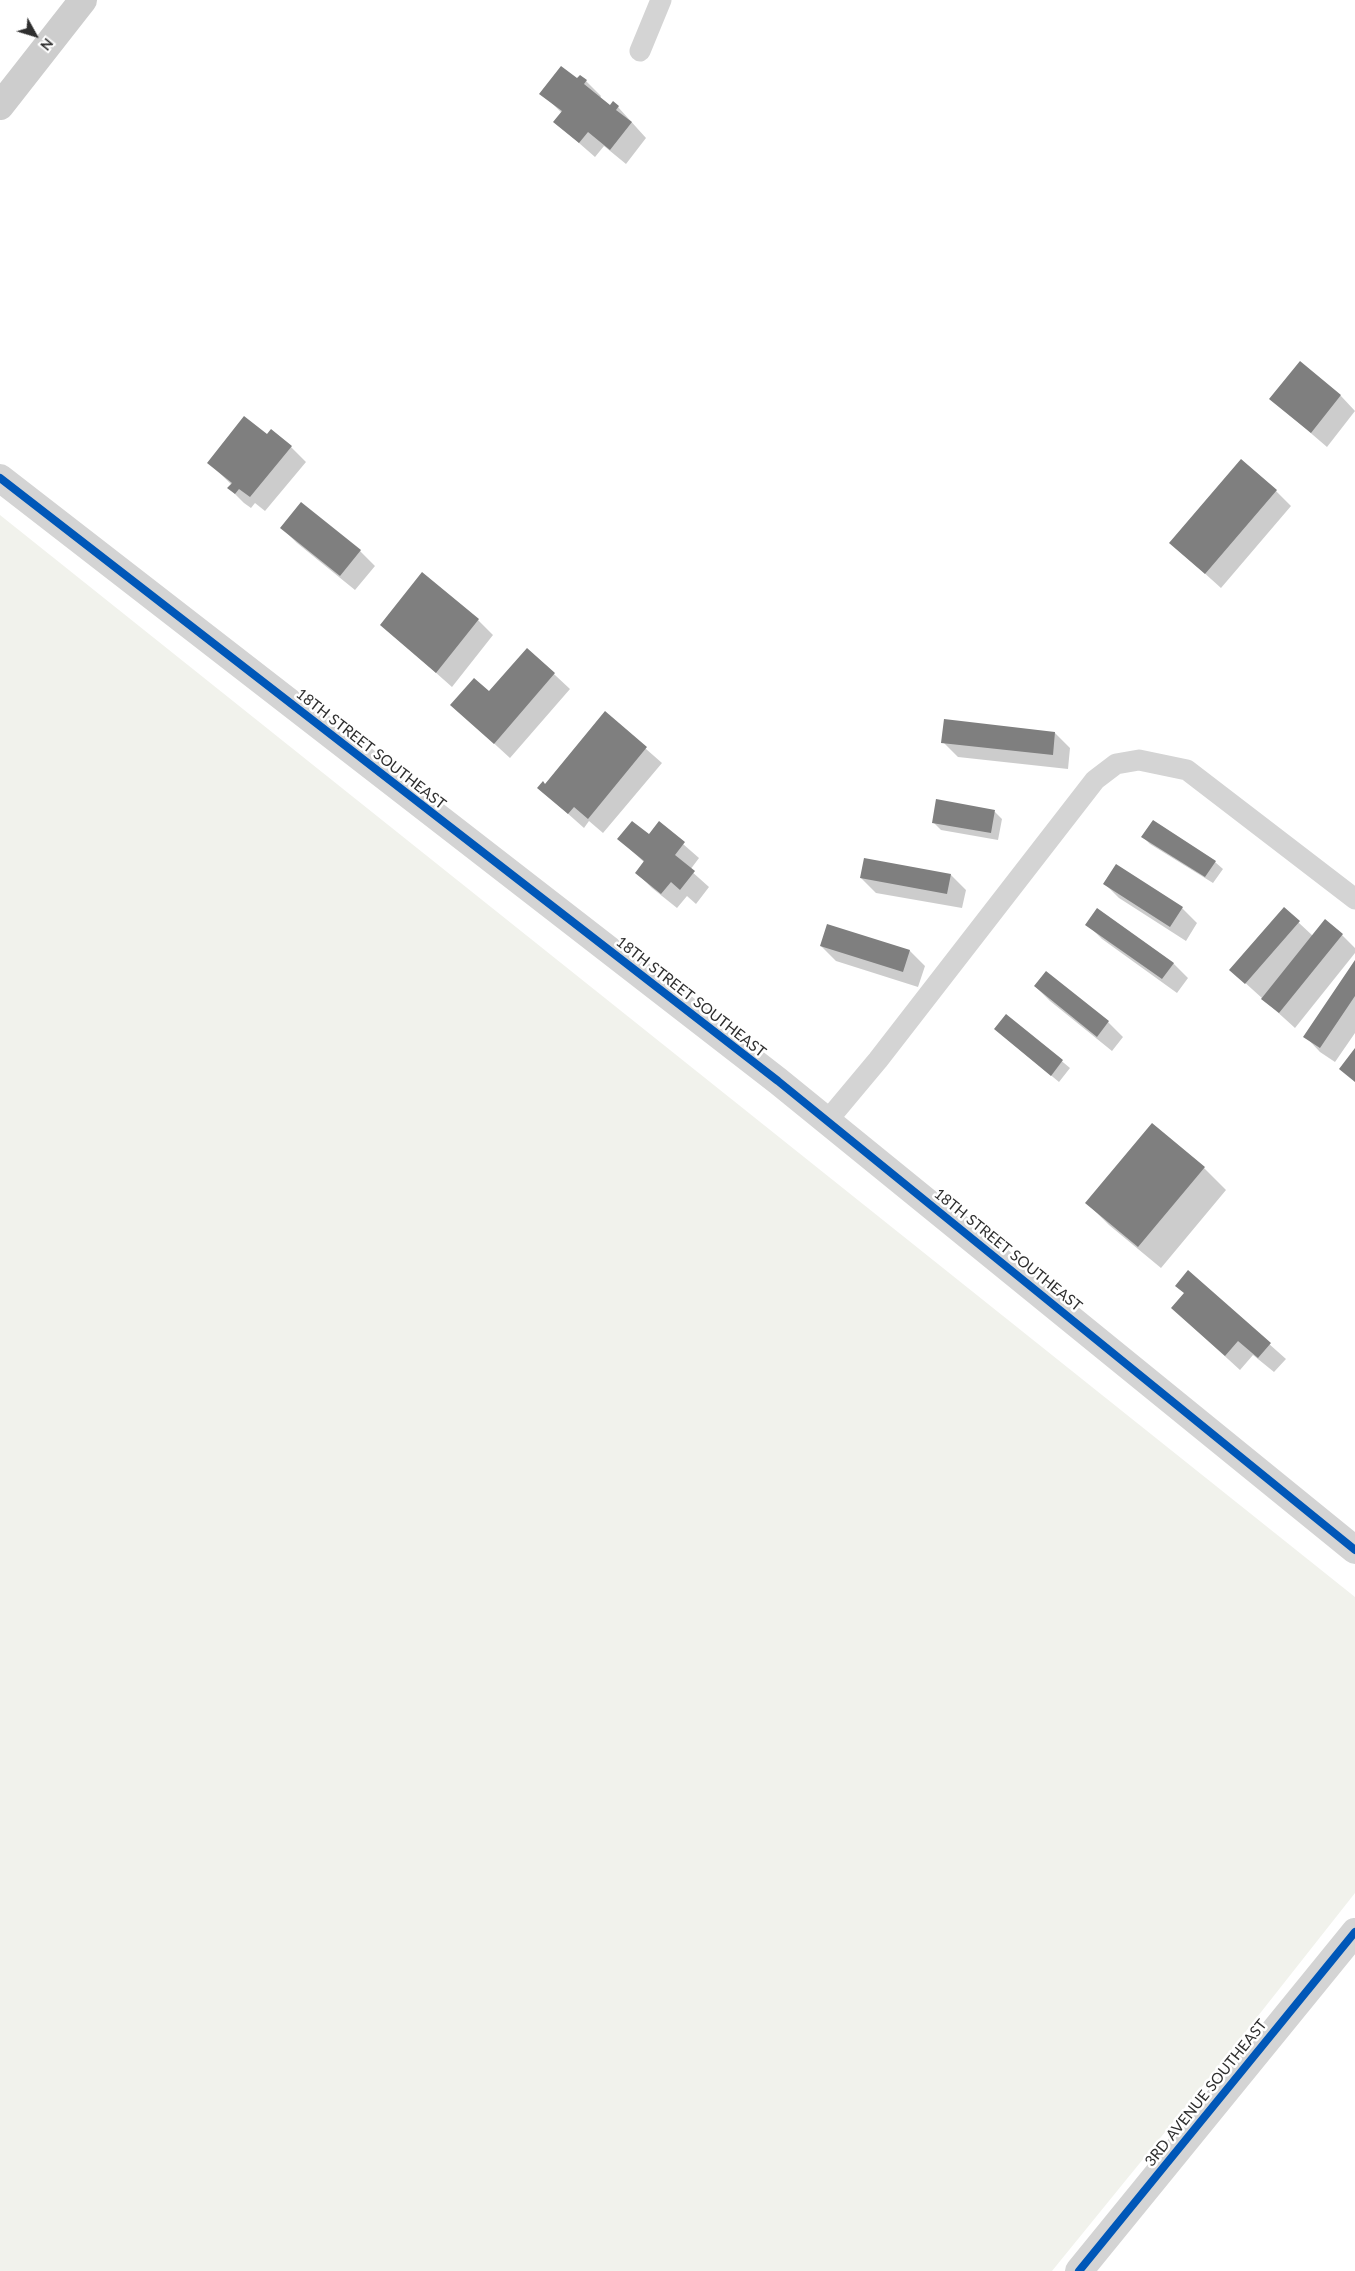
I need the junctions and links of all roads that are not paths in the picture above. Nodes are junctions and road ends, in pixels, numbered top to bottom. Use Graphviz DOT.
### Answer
graph roads {
  1 [pos="83,0"];
  2 [pos="661,0"];
  3 [pos="640,51"];
  4 [pos="0,106"];
  5 [pos="0,478"];
  6 [pos="1355,899"];
  7 [pos="827,1121"];
  8 [pos="1355,1550"];
  9 [pos="1355,1932"];
  10 [pos="1079,2271"];
  1 -- 4 [label="main road"];
  2 -- 3 [label="lane"];
  5 -- 7 [label="street, 18TH STREET SOUTHEAST"];
  6 -- 7 [label="lane"];
  7 -- 8 [label="street, 18TH STREET SOUTHEAST"];
  9 -- 10 [label="street, 3RD AVENUE SOUTHEAST"];
}
